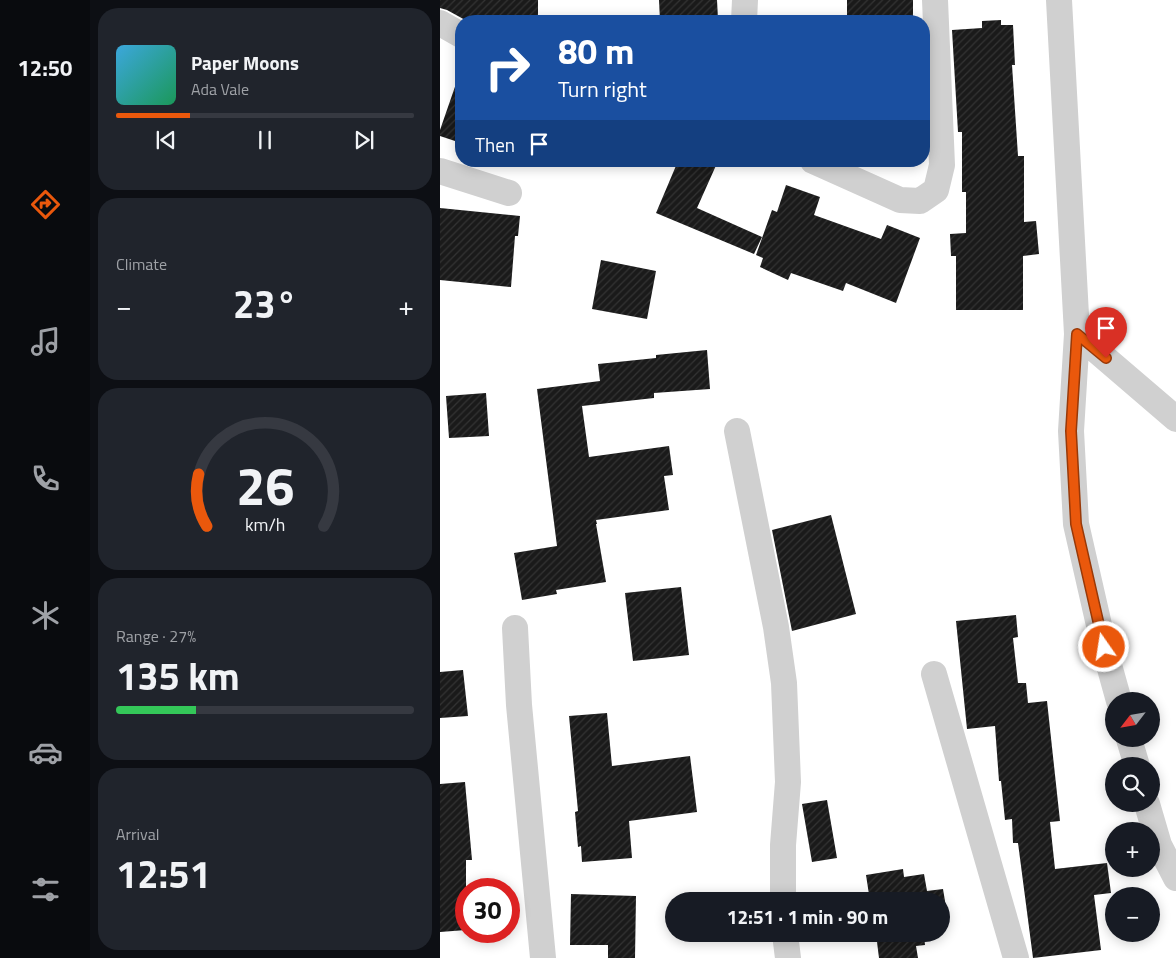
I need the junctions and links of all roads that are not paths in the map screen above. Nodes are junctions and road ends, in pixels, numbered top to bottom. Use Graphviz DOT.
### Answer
graph roads {
  1 [pos="745,0"];
  2 [pos="935,0"];
  3 [pos="1059,0"];
  4 [pos="744,15"];
  5 [pos="440,23"];
  6 [pos="455,32"];
  7 [pos="826,167"];
  8 [pos="440,171"];
  9 [pos="509,193"];
  10 [pos="1077,334"];
  11 [pos="1176,419"];
  12 [pos="737,431"];
  13 [pos="515,628"];
  14 [pos="934,674"];
  15 [pos="1116,692"];
  16 [pos="1149,812"];
  17 [pos="1176,878"];
  18 [pos="783,892"];
  19 [pos="786,942"];
  20 [pos="543,958"];
  21 [pos="788,958"];
  22 [pos="1016,958"];
  1 -- 4 [label="street"];
  2 -- 7 [label="street"];
  3 -- 10 [label="street"];
  5 -- 6 [label="street"];
  8 -- 9 [label="street"];
  10 -- 11 [label="street"];
  10 -- 15 [label="street"];
  12 -- 18 [label="street"];
  13 -- 20 [label="street"];
  14 -- 22 [label="street"];
  16 -- 17 [label="street"];
  19 -- 21 [label="street"];
}
